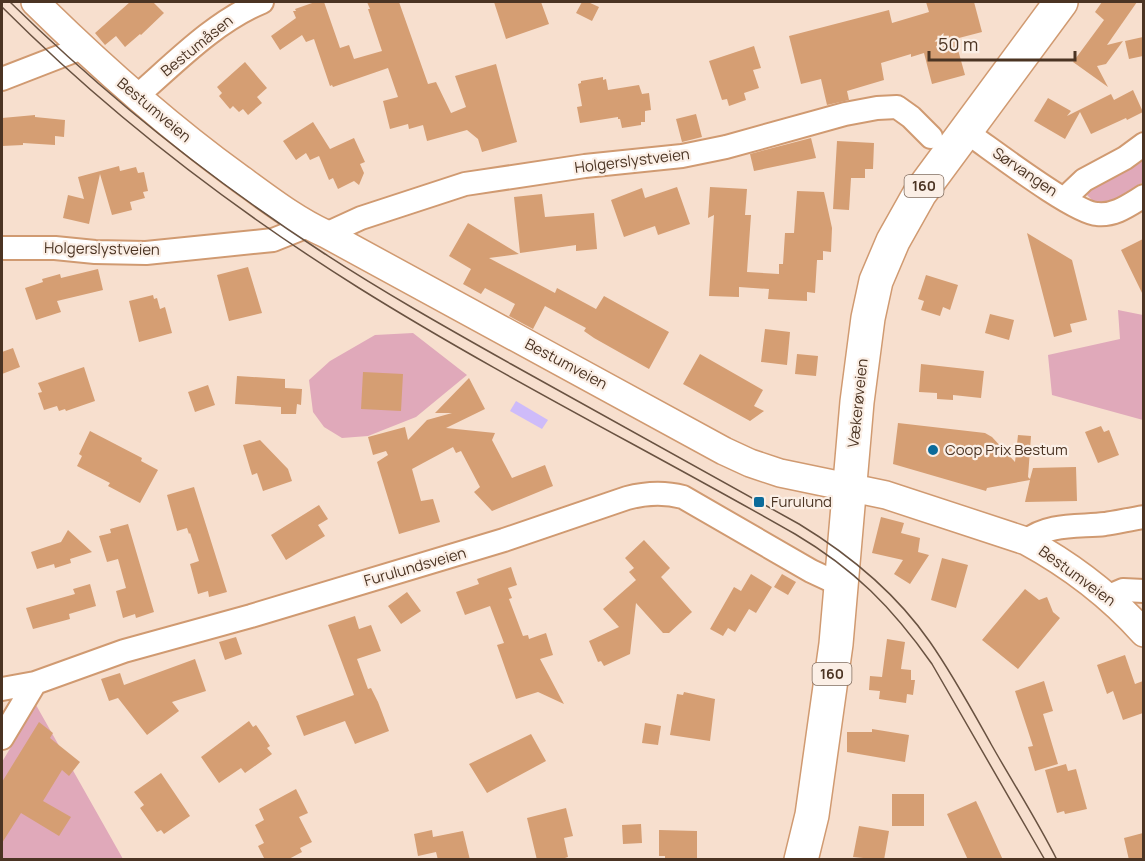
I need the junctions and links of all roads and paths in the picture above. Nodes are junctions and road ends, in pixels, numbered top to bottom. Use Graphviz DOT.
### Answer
graph roads {
  1 [pos="35,2"];
  2 [pos="262,2"];
  3 [pos="1061,2"];
  4 [pos="82,48"];
  5 [pos="2,79"];
  6 [pos="136,97"];
  7 [pos="965,131"];
  8 [pos="931,137"];
  9 [pos="1143,144"];
  10 [pos="1143,196"];
  11 [pos="1064,199"];
  12 [pos="317,230"];
  13 [pos="2,248"];
  14 [pos="850,487"];
  15 [pos="1143,517"];
  16 [pos="1026,540"];
  17 [pos="841,585"];
  18 [pos="1143,591"];
  19 [pos="1109,596"];
  20 [pos="1143,633"];
  21 [pos="35,683"];
  22 [pos="2,689"];
  23 [pos="2,738"];
  24 [pos="801,860"];
  1 -- 4 [label="street, Bestumveien"];
  2 -- 6 [label="street, Bestumåsen"];
  3 -- 7 [label="main road, Vækerøveien / 160"];
  4 -- 5 [label="street"];
  4 -- 6 [label="street, Bestumveien"];
  6 -- 12 [label="street, Bestumveien"];
  7 -- 11 [label="street, Sørvangen"];
  7 -- 14 [label="main road, Vækerøveien / 160"];
  8 -- 12 [label="street, Holgerslystveien"];
  9 -- 11 [label="street, Sørvangen"];
  10 -- 11 [label="street"];
  12 -- 13 [label="street, Holgerslystveien"];
  12 -- 14 [label="street, Bestumveien"];
  14 -- 16 [label="street, Bestumveien"];
  14 -- 17 [label="main road, Vækerøveien / 160"];
  15 -- 16 [label="street"];
  16 -- 19 [label="street, Bestumveien"];
  17 -- 21 [label="street, Furulundsveien"];
  17 -- 24 [label="main road, Vækerøveien / 160"];
  18 -- 19 [label="street"];
  19 -- 20 [label="street, Bestumveien"];
  21 -- 22 [label="street, Furulundsveien"];
  21 -- 23 [label="street"];
}
